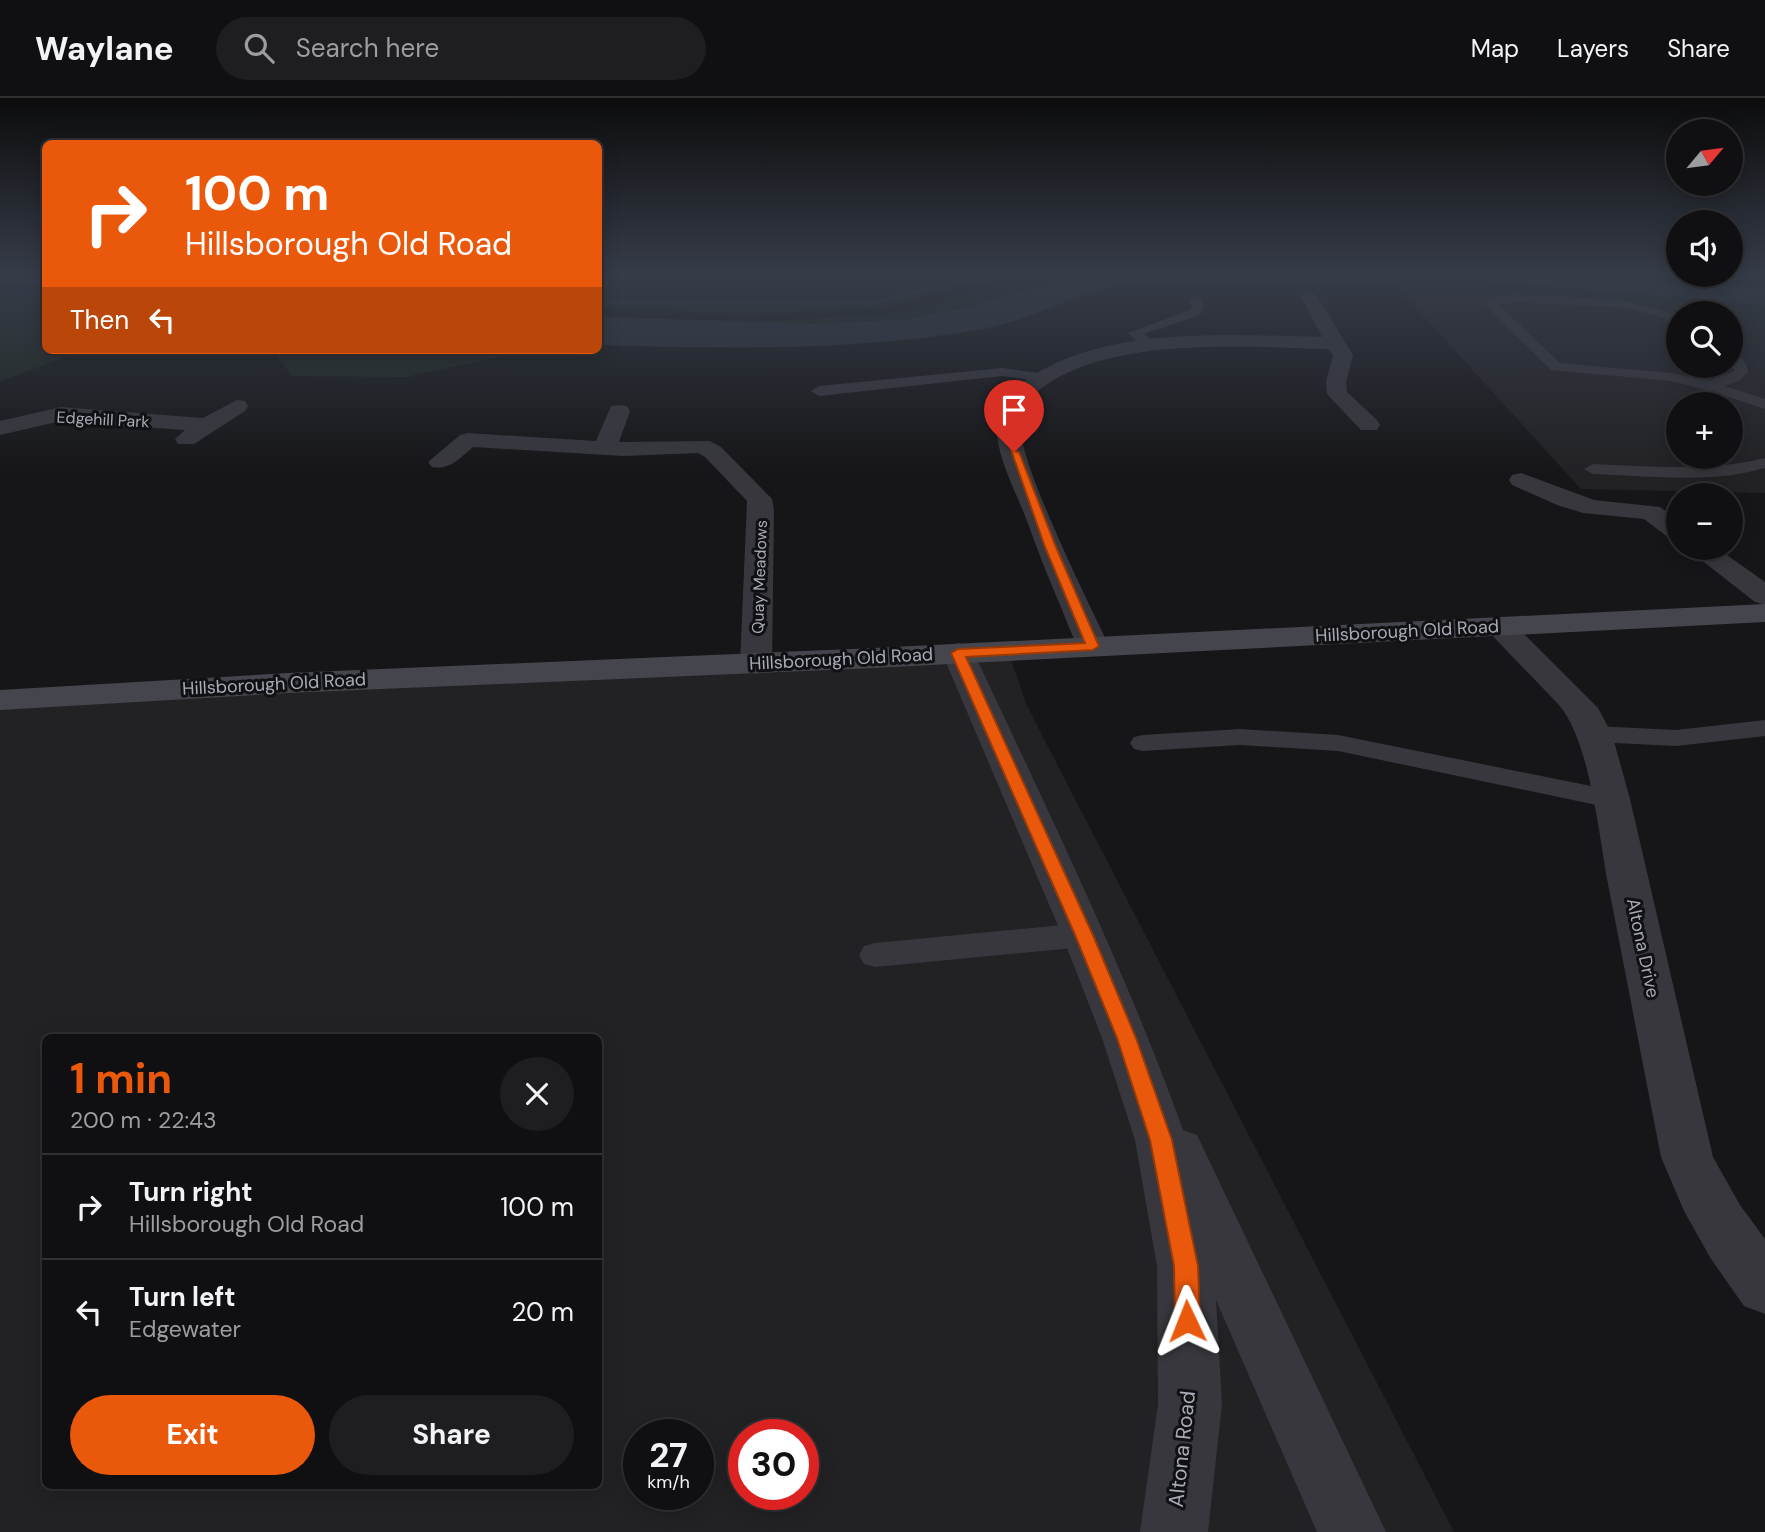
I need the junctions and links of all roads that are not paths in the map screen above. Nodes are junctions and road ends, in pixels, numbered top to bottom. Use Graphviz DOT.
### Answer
graph roads {
  1 [pos="1141,339"];
  2 [pos="1332,339"];
  3 [pos="1527,339"];
  4 [pos="1334,343"];
  5 [pos="1150,346"];
  6 [pos="1040,377"];
  7 [pos="1666,377"];
  8 [pos="1676,378"];
  9 [pos="1732,378"];
  10 [pos="1712,386"];
  11 [pos="819,391"];
  12 [pos="1765,404"];
  13 [pos="237,406"];
  14 [pos="619,411"];
  15 [pos="208,425"];
  16 [pos="1369,425"];
  17 [pos="0,428"];
  18 [pos="178,444"];
  19 [pos="605,448"];
  20 [pos="440,462"];
  21 [pos="1765,463"];
  22 [pos="1593,469"];
  23 [pos="1521,480"];
  24 [pos="1666,523"];
  25 [pos="1716,560"];
  26 [pos="1765,596"];
  27 [pos="1765,613"];
  28 [pos="1499,627"];
  29 [pos="1093,646"];
  30 [pos="958,653"];
  31 [pos="756,664"];
  32 [pos="0,700"];
  33 [pos="1760,733"];
  34 [pos="1594,734"];
  35 [pos="1143,743"];
  36 [pos="1611,799"];
  37 [pos="1084,935"];
  38 [pos="875,955"];
  39 [pos="1126,1038"];
  40 [pos="1765,1285"];
  41 [pos="1174,1532"];
  42 [pos="1352,1532"];
  1 -- 5 [label="lane"];
  2 -- 4 [label="street"];
  3 -- 7 [label="lane"];
  4 -- 5 [label="street"];
  4 -- 16 [label="street"];
  5 -- 6 [label="street"];
  6 -- 11 [label="lane"];
  6 -- 29 [label="street"];
  8 -- 10 [label="lane"];
  9 -- 10 [label="lane"];
  10 -- 12 [label="lane"];
  13 -- 15 [label="street"];
  14 -- 19 [label="street"];
  15 -- 17 [label="street, Edgehill Park"];
  15 -- 18 [label="street"];
  19 -- 20 [label="street, Quay Meadows"];
  19 -- 31 [label="street, Quay Meadows"];
  21 -- 22 [label="lane"];
  23 -- 24 [label="street"];
  25 -- 26 [label="street"];
  27 -- 28 [label="street, Hillsborough Old Road"];
  28 -- 29 [label="street, Hillsborough Old Road"];
  28 -- 34 [label="street, Altona Drive"];
  29 -- 30 [label="street, Hillsborough Old Road"];
  30 -- 31 [label="street, Hillsborough Old Road"];
  30 -- 37 [label="street, Altona Road"];
  31 -- 32 [label="street, Hillsborough Old Road"];
  33 -- 34 [label="lane"];
  34 -- 36 [label="street, Altona Drive"];
  35 -- 36 [label="lane"];
  36 -- 40 [label="street, Altona Drive"];
  37 -- 38 [label="lane"];
  37 -- 39 [label="street, Altona Road"];
  39 -- 41 [label="street, Altona Road"];
  39 -- 42 [label="street"];
}
